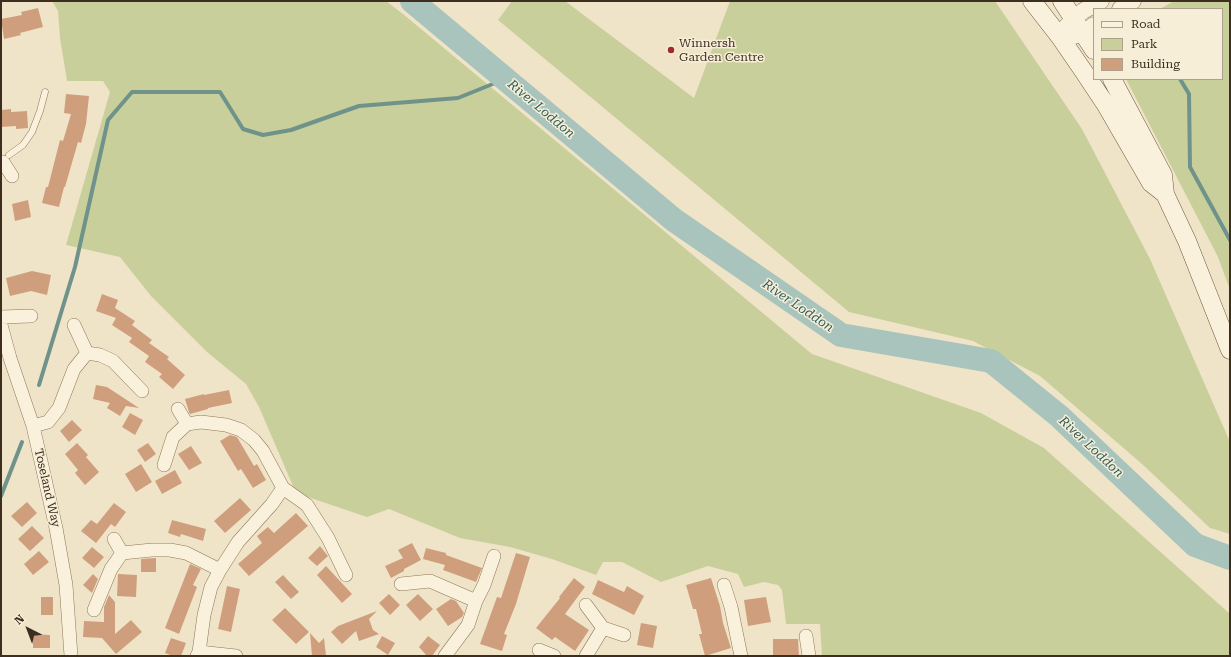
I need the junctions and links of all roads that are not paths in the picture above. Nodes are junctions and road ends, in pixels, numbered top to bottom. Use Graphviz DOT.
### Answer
graph roads {
  1 [pos="1032,1"];
  2 [pos="1062,1"];
  3 [pos="1101,1"];
  4 [pos="1083,26"];
  5 [pos="1060,37"];
  6 [pos="1093,48"];
  7 [pos="1113,80"];
  8 [pos="45,92"];
  9 [pos="5,160"];
  10 [pos="12,176"];
  11 [pos="1165,194"];
  12 [pos="31,316"];
  13 [pos="1,317"];
  14 [pos="1,325"];
  15 [pos="74,325"];
  16 [pos="1230,350"];
  17 [pos="88,353"];
  18 [pos="6,359"];
  19 [pos="142,391"];
  20 [pos="178,409"];
  21 [pos="187,424"];
  22 [pos="33,426"];
  23 [pos="164,465"];
  24 [pos="283,488"];
  25 [pos="114,539"];
  26 [pos="122,553"];
  27 [pos="494,556"];
  28 [pos="220,570"];
  29 [pos="346,575"];
  30 [pos="401,584"];
  31 [pos="724,585"];
  32 [pos="476,601"];
  33 [pos="586,605"];
  34 [pos="94,610"];
  35 [pos="603,628"];
  36 [pos="624,635"];
  37 [pos="806,636"];
  38 [pos="539,650"];
  39 [pos="198,654"];
  40 [pos="71,656"];
  41 [pos="236,656"];
  42 [pos="445,656"];
  43 [pos="554,656"];
  44 [pos="586,656"];
  45 [pos="741,656"];
  46 [pos="809,656"];
  1 -- 5 [label="main road"];
  2 -- 4 [label="main road"];
  3 -- 4 [label="street"];
  4 -- 5 [label="street"];
  4 -- 6 [label="main road"];
  5 -- 11 [label="main road"];
  7 -- 11 [label="main road"];
  8 -- 9 [label="lane"];
  9 -- 10 [label="street"];
  11 -- 16 [label="main road"];
  12 -- 13 [label="street"];
  14 -- 18 [label="street, Toseland Way"];
  15 -- 17 [label="street"];
  17 -- 19 [label="street"];
  17 -- 22 [label="street"];
  18 -- 22 [label="street, Toseland Way"];
  20 -- 21 [label="street"];
  21 -- 23 [label="street"];
  21 -- 24 [label="street"];
  22 -- 40 [label="street, Toseland Way"];
  24 -- 28 [label="street"];
  24 -- 29 [label="street"];
  25 -- 26 [label="street"];
  26 -- 28 [label="street"];
  26 -- 34 [label="street"];
  27 -- 32 [label="street"];
  28 -- 39 [label="street"];
  30 -- 32 [label="street"];
  31 -- 45 [label="street"];
  32 -- 42 [label="street"];
  33 -- 35 [label="street"];
  35 -- 36 [label="street"];
  35 -- 44 [label="street"];
  37 -- 46 [label="street"];
  38 -- 43 [label="street"];
  39 -- 41 [label="street"];
}
